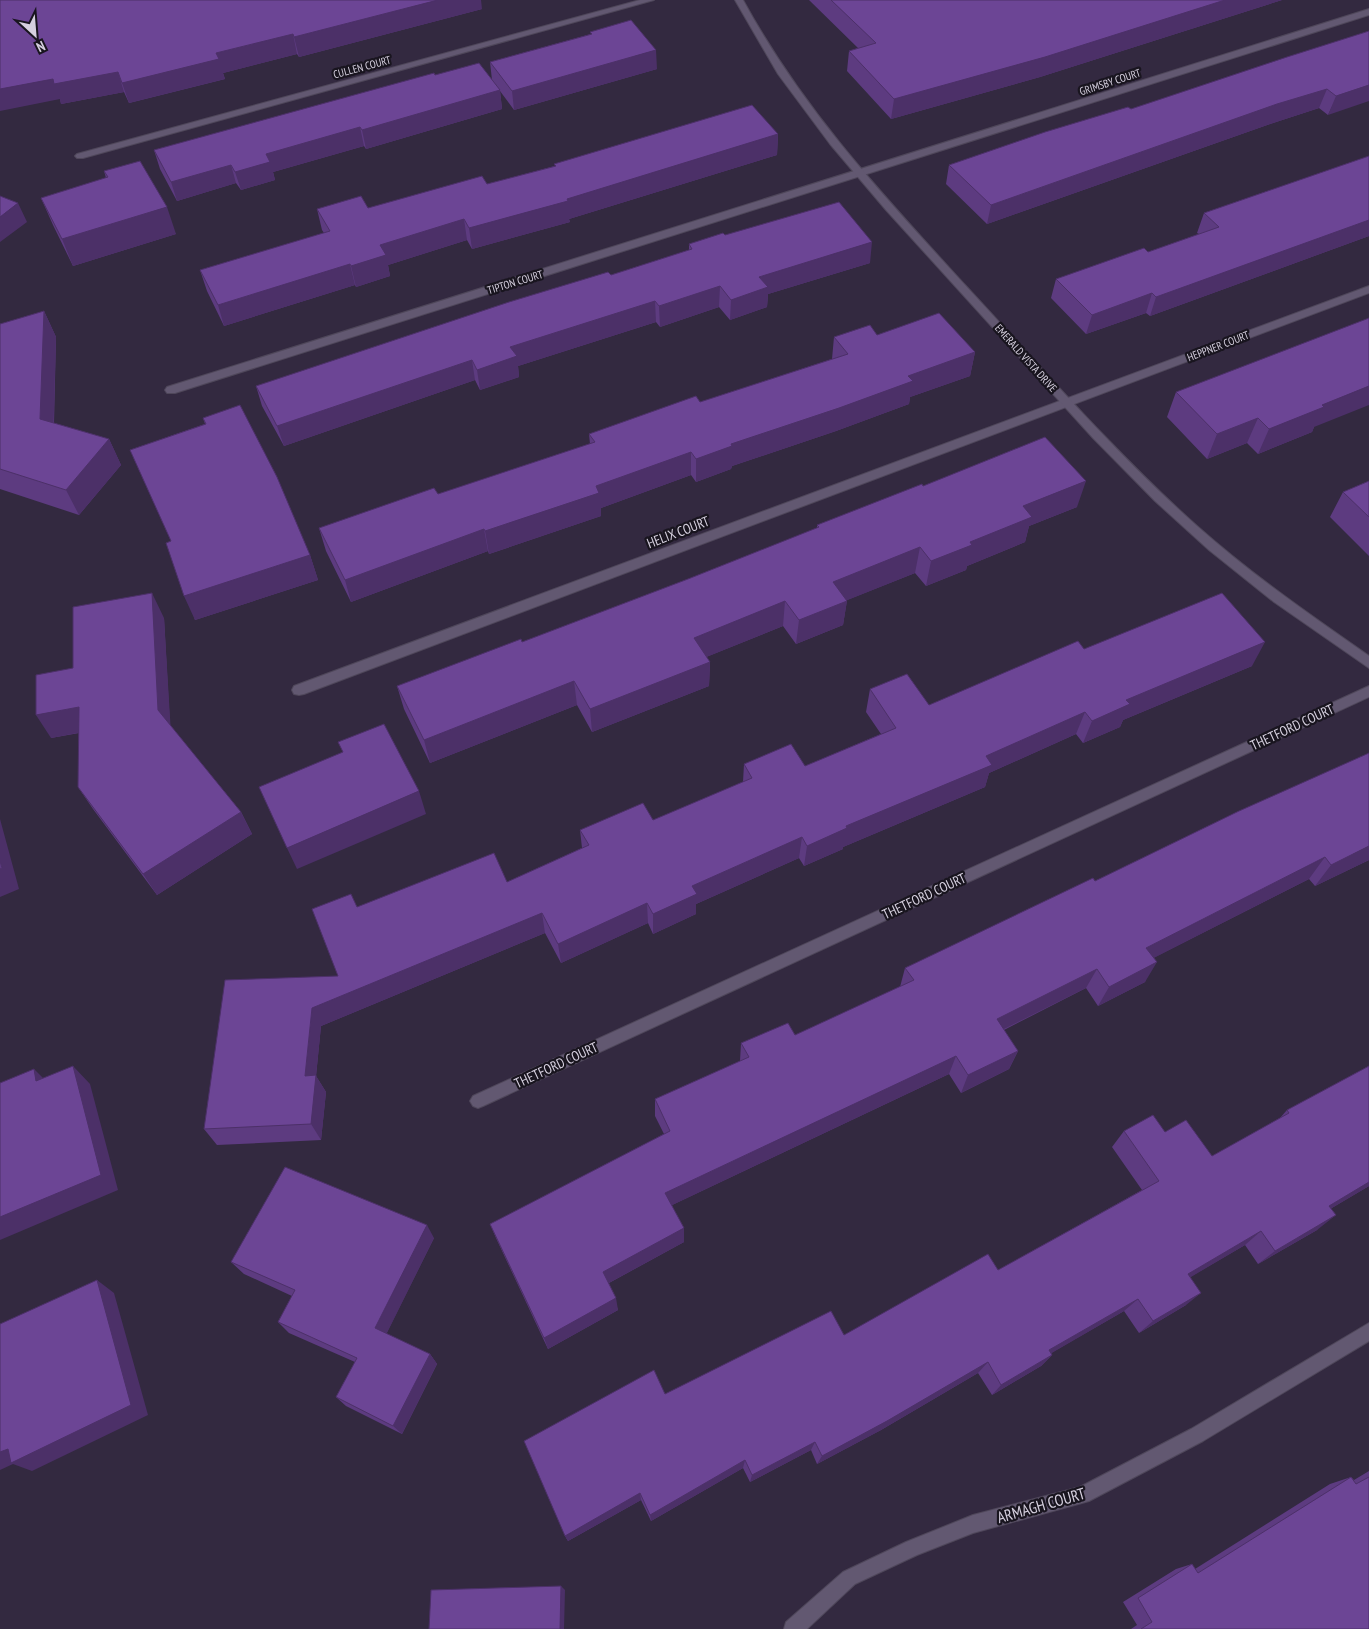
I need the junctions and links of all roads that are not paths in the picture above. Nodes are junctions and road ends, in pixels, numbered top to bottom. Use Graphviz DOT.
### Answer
graph roads {
  1 [pos="650,0"];
  2 [pos="739,0"];
  3 [pos="1369,12"];
  4 [pos="80,156"];
  5 [pos="858,174"];
  6 [pos="1369,290"];
  7 [pos="171,390"];
  8 [pos="1067,402"];
  9 [pos="1369,663"];
  10 [pos="299,690"];
  11 [pos="1369,691"];
  12 [pos="478,1101"];
  13 [pos="1369,1331"];
  14 [pos="793,1629"];
  1 -- 4 [label="street, CULLEN COURT"];
  2 -- 5 [label="street, EMERALD VISTA DRIVE"];
  3 -- 5 [label="street, GRIMSBY COURT"];
  5 -- 7 [label="street, TIPTON COURT"];
  5 -- 8 [label="street, EMERALD VISTA DRIVE"];
  6 -- 8 [label="street, HEPPNER COURT"];
  8 -- 9 [label="street, EMERALD VISTA DRIVE"];
  8 -- 10 [label="street, HELIX COURT"];
  11 -- 12 [label="street, THETFORD COURT"];
  13 -- 14 [label="street, ARMAGH COURT"];
}
